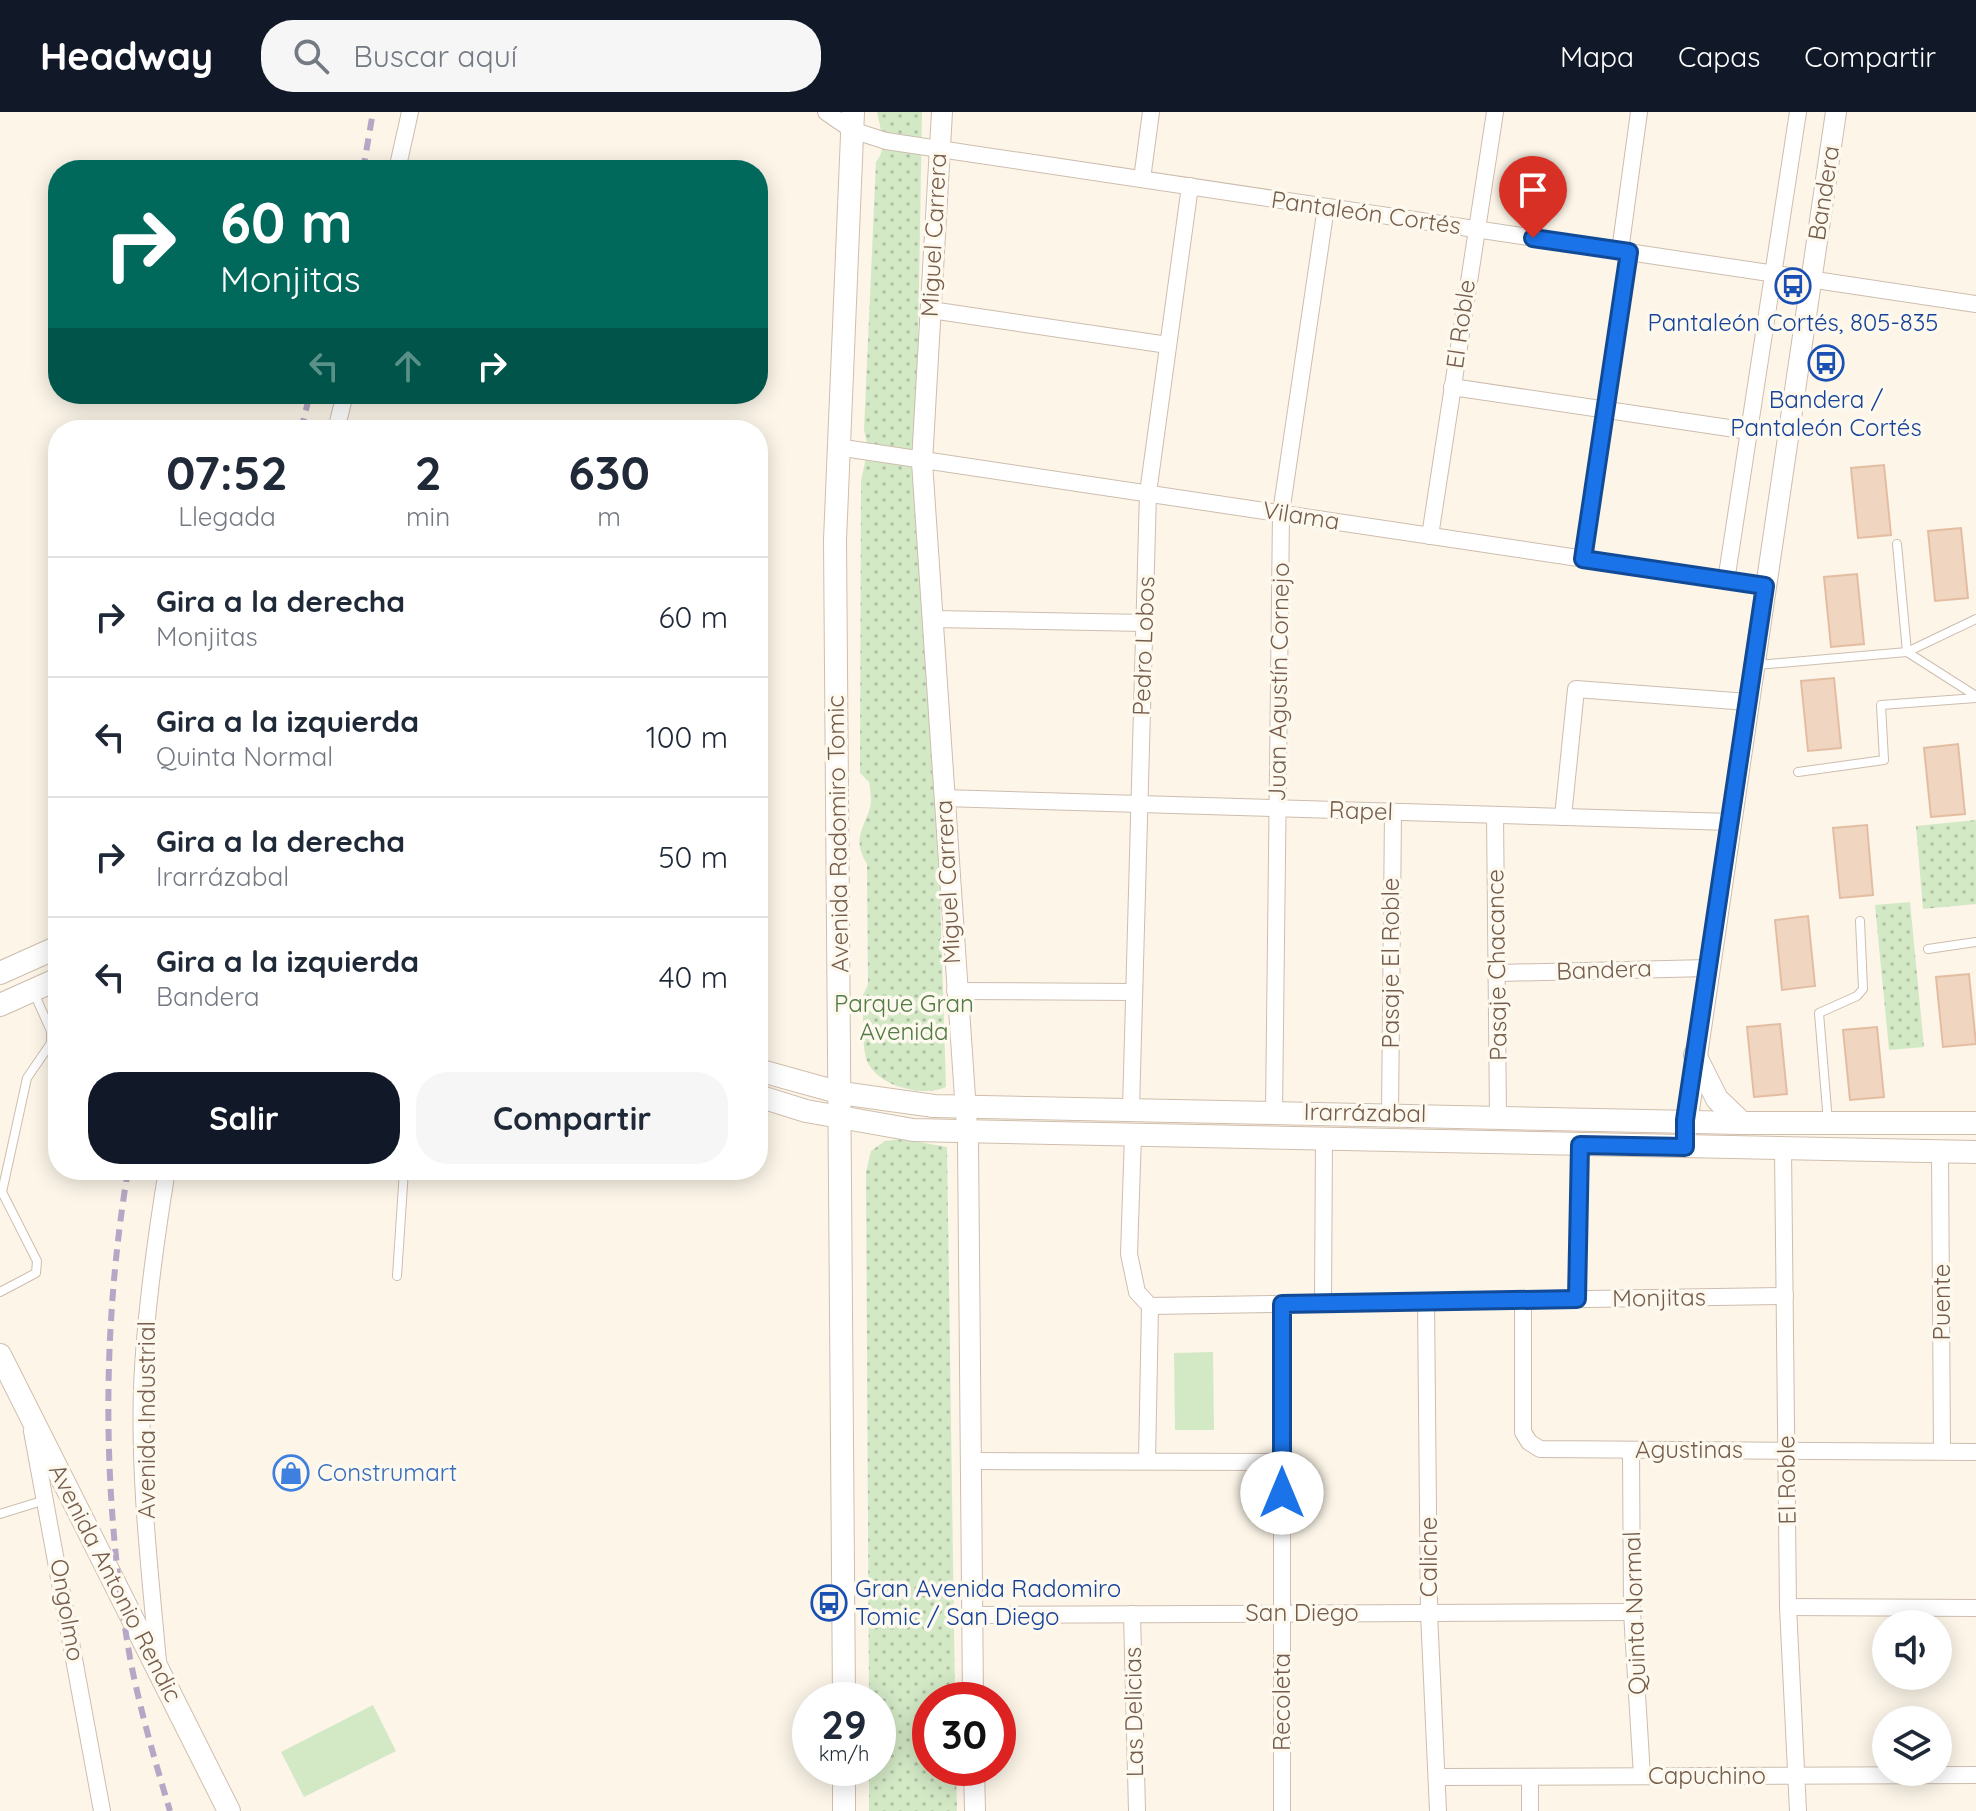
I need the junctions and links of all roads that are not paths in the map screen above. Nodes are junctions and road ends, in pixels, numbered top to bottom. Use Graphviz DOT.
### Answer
graph roads {
  1 [pos="410,112"];
  2 [pos="826,112"];
  3 [pos="942,112"];
  4 [pos="1151,112"];
  5 [pos="1495,112"];
  6 [pos="1639,112"];
  7 [pos="1798,112"];
  8 [pos="1836,112"];
  9 [pos="852,121"];
  10 [pos="938,149"];
  11 [pos="399,160"];
  12 [pos="1142,179"];
  13 [pos="1190,186"];
  14 [pos="1326,207"];
  15 [pos="1475,229"];
  16 [pos="1625,251"];
  17 [pos="1773,274"];
  18 [pos="1811,279"];
  19 [pos="1976,301"];
  20 [pos="931,310"];
  21 [pos="1168,345"];
  22 [pos="1452,387"];
  23 [pos="1606,410"];
  24 [pos="1749,431"];
  25 [pos="837,447"];
  26 [pos="922,462"];
  27 [pos="1148,493"];
  28 [pos="1281,513"];
  29 [pos="1430,536"];
  30 [pos="1897,544"];
  31 [pos="1583,559"];
  32 [pos="1726,581"];
  33 [pos="1765,586"];
  34 [pos="933,619"];
  35 [pos="1976,619"];
  36 [pos="1145,623"];
  37 [pos="1907,652"];
  38 [pos="1754,665"];
  39 [pos="1976,697"];
  40 [pos="1748,702"];
  41 [pos="1798,772"];
  42 [pos="943,798"];
  43 [pos="1139,804"];
  44 [pos="1278,807"];
  45 [pos="1393,812"];
  46 [pos="1495,815"];
  47 [pos="1563,817"];
  48 [pos="1730,822"];
  49 [pos="1860,921"];
  50 [pos="1976,942"];
  51 [pos="1928,949"];
  52 [pos="48,951"];
  53 [pos="1708,968"];
  54 [pos="0,973"];
  55 [pos="1499,973"];
  56 [pos="48,984"];
  57 [pos="33,991"];
  58 [pos="955,991"];
  59 [pos="1133,992"];
  60 [pos="0,1005"];
  61 [pos="48,1024"];
  62 [pos="48,1047"];
  63 [pos="1695,1055"];
  64 [pos="768,1073"];
  65 [pos="841,1093"];
  66 [pos="768,1099"];
  67 [pos="965,1106"];
  68 [pos="1131,1109"];
  69 [pos="1274,1112"];
  70 [pos="1390,1114"];
  71 [pos="1498,1116"];
  72 [pos="842,1118"];
  73 [pos="1685,1120"];
  74 [pos="1742,1123"];
  75 [pos="1828,1123"];
  76 [pos="1976,1123"];
  77 [pos="967,1132"];
  78 [pos="1133,1135"];
  79 [pos="1324,1138"];
  80 [pos="1580,1145"];
  81 [pos="1685,1147"];
  82 [pos="1783,1150"];
  83 [pos="1940,1152"];
  84 [pos="1976,1152"];
  85 [pos="165,1180"];
  86 [pos="403,1180"];
  87 [pos="397,1276"];
  88 [pos="0,1292"];
  89 [pos="1785,1296"];
  90 [pos="1577,1299"];
  91 [pos="1523,1300"];
  92 [pos="1426,1302"];
  93 [pos="1323,1303"];
  94 [pos="1282,1304"];
  95 [pos="1150,1306"];
  96 [pos="0,1355"];
  97 [pos="27,1410"];
  98 [pos="1631,1450"];
  99 [pos="1787,1451"];
  100 [pos="1942,1451"];
  101 [pos="1976,1452"];
  102 [pos="970,1461"];
  103 [pos="1147,1461"];
  104 [pos="1282,1462"];
  105 [pos="46,1499"];
  106 [pos="0,1514"];
  107 [pos="1788,1607"];
  108 [pos="1976,1608"];
  109 [pos="1632,1612"];
  110 [pos="1281,1613"];
  111 [pos="1429,1613"];
  112 [pos="1132,1614"];
  113 [pos="971,1615"];
  114 [pos="158,1670"];
  115 [pos="844,1682"];
  116 [pos="973,1682"];
  117 [pos="1976,1775"];
  118 [pos="1642,1776"];
  119 [pos="1798,1776"];
  120 [pos="1439,1777"];
  121 [pos="1530,1777"];
  122 [pos="844,1786"];
  123 [pos="974,1786"];
  124 [pos="102,1811"];
  125 [pos="229,1811"];
  126 [pos="844,1811"];
  127 [pos="975,1811"];
  128 [pos="1137,1811"];
  129 [pos="1282,1811"];
  130 [pos="1438,1811"];
  131 [pos="1530,1811"];
  132 [pos="1798,1811"];
  1 -- 11 [label="street"];
  2 -- 9 [label="street, Pantaleón Cortés"];
  3 -- 10 [label="street, Miguel Carrera"];
  4 -- 12 [label="street"];
  5 -- 15 [label="street, El Roble"];
  6 -- 16 [label="street"];
  7 -- 17 [label="street, Bandera"];
  8 -- 18 [label="street, Bandera"];
  9 -- 10 [label="street, Pantaleón Cortés"];
  9 -- 25 [label="main road, Avenida Radomiro Tomic"];
  10 -- 12 [label="street, Pantaleón Cortés"];
  10 -- 20 [label="street, Miguel Carrera"];
  12 -- 13 [label="street, Pantaleón Cortés"];
  13 -- 14 [label="street, Pantaleón Cortés"];
  13 -- 21 [label="street, Pedro Lobos"];
  14 -- 15 [label="street, Pantaleón Cortés"];
  14 -- 28 [label="street, Juan Agustín Cornejo"];
  15 -- 16 [label="street, Pantaleón Cortés"];
  15 -- 22 [label="street, El Roble"];
  16 -- 17 [label="street, Pantaleón Cortés"];
  16 -- 23 [label="street"];
  17 -- 18 [label="street, Pantaleón Cortés"];
  17 -- 24 [label="street, Bandera"];
  18 -- 19 [label="street, Pantaleón Cortés"];
  18 -- 33 [label="street, Bandera"];
  20 -- 21 [label="street"];
  20 -- 26 [label="street, Miguel Carrera"];
  21 -- 27 [label="street, Pedro Lobos"];
  22 -- 23 [label="street"];
  22 -- 29 [label="street, El Roble"];
  23 -- 24 [label="street"];
  23 -- 31 [label="street"];
  24 -- 32 [label="street, Bandera"];
  25 -- 26 [label="street, Vilama"];
  25 -- 65 [label="main road, Avenida Radomiro Tomic"];
  26 -- 27 [label="street, Vilama"];
  26 -- 34 [label="street, Miguel Carrera"];
  27 -- 28 [label="street, Vilama"];
  27 -- 36 [label="street, Pedro Lobos"];
  28 -- 29 [label="street, Vilama"];
  28 -- 44 [label="street, Juan Agustín Cornejo"];
  29 -- 31 [label="street, Vilama"];
  30 -- 37 [label="lane"];
  31 -- 32 [label="street, Vilama"];
  32 -- 33 [label="street, Vilama"];
  33 -- 38 [label="street, Bandera"];
  34 -- 36 [label="street"];
  34 -- 42 [label="street, Miguel Carrera"];
  35 -- 37 [label="lane"];
  36 -- 43 [label="street, Pedro Lobos"];
  37 -- 38 [label="lane"];
  37 -- 39 [label="lane"];
  38 -- 40 [label="street, Bandera"];
  39 -- 41 [label="lane"];
  40 -- 47 [label="street"];
  40 -- 48 [label="street, Bandera"];
  42 -- 43 [label="street, Rapel"];
  42 -- 58 [label="street, Miguel Carrera"];
  43 -- 44 [label="street, Rapel"];
  43 -- 59 [label="street, Pedro Lobos"];
  44 -- 45 [label="street, Rapel"];
  44 -- 69 [label="street, Juan Agustín Cornejo"];
  45 -- 46 [label="street, Rapel"];
  45 -- 70 [label="street, Pasaje El Roble"];
  46 -- 47 [label="street, Rapel"];
  46 -- 55 [label="street, Pasaje Chacance"];
  47 -- 48 [label="street, Rapel"];
  48 -- 53 [label="street, Bandera"];
  49 -- 75 [label="lane"];
  50 -- 51 [label="lane"];
  52 -- 54 [label="main road"];
  53 -- 55 [label="street, Bandera"];
  53 -- 63 [label="street, Bandera"];
  55 -- 71 [label="street, Pasaje Chacance"];
  56 -- 57 [label="main road"];
  57 -- 60 [label="main road"];
  57 -- 61 [label="lane"];
  58 -- 59 [label="street"];
  58 -- 67 [label="street, Miguel Carrera"];
  59 -- 68 [label="street, Pedro Lobos"];
  62 -- 88 [label="lane"];
  63 -- 73 [label="street, Bandera"];
  63 -- 74 [label="main road"];
  64 -- 65 [label="main road, Irarrázabal"];
  65 -- 67 [label="main road, Irarrázabal"];
  65 -- 72 [label="main road, Avenida Radomiro Tomic"];
  66 -- 72 [label="main road, Irarrázabal"];
  67 -- 68 [label="main road, Irarrázabal"];
  67 -- 77 [label="street, Miguel Carrera"];
  68 -- 69 [label="main road, Irarrázabal"];
  69 -- 70 [label="main road, Irarrázabal"];
  70 -- 71 [label="main road, Irarrázabal"];
  71 -- 73 [label="main road, Irarrázabal"];
  72 -- 77 [label="main road, Irarrázabal"];
  72 -- 115 [label="main road, Avenida Radomiro Tomic"];
  73 -- 74 [label="main road, Irarrázabal"];
  73 -- 81 [label="street, Bandera"];
  74 -- 75 [label="main road, Irarrázabal"];
  75 -- 76 [label="main road, Irarrázabal"];
  77 -- 78 [label="main road, Irarrázabal"];
  77 -- 102 [label="street, Miguel Carrera"];
  78 -- 79 [label="main road, Irarrázabal"];
  78 -- 95 [label="street"];
  79 -- 80 [label="main road, Irarrázabal"];
  79 -- 93 [label="street"];
  80 -- 81 [label="main road, Irarrázabal"];
  80 -- 90 [label="street"];
  81 -- 82 [label="main road, Irarrázabal"];
  82 -- 83 [label="main road, Irarrázabal"];
  82 -- 89 [label="street, El Roble"];
  83 -- 84 [label="main road, Irarrázabal"];
  83 -- 100 [label="street, Puente"];
  85 -- 114 [label="street, Avenida Industrial"];
  86 -- 87 [label="lane"];
  89 -- 90 [label="street, Monjitas"];
  89 -- 99 [label="street, El Roble"];
  90 -- 91 [label="street, Monjitas"];
  91 -- 92 [label="street, Monjitas"];
  91 -- 98 [label="street, Agustinas"];
  92 -- 93 [label="street, Monjitas"];
  92 -- 111 [label="street, Caliche"];
  93 -- 94 [label="street, Monjitas"];
  94 -- 95 [label="street, Monjitas"];
  94 -- 104 [label="street, Recoleta"];
  95 -- 103 [label="street"];
  96 -- 97 [label="main road, Avenida Antonio Rendic"];
  97 -- 105 [label="street, Ongolmo"];
  97 -- 114 [label="main road, Avenida Antonio Rendic"];
  98 -- 99 [label="street, Agustinas"];
  98 -- 109 [label="street, Quinta Normal"];
  99 -- 100 [label="street, Agustinas"];
  99 -- 107 [label="street, El Roble"];
  100 -- 101 [label="street, Agustinas"];
  102 -- 103 [label="street"];
  102 -- 113 [label="street, Miguel Carrera"];
  103 -- 104 [label="street"];
  104 -- 110 [label="street, Recoleta"];
  105 -- 106 [label="lane"];
  105 -- 124 [label="street, Ongolmo"];
  107 -- 108 [label="street"];
  107 -- 119 [label="street, El Roble"];
  109 -- 111 [label="street, San Diego"];
  109 -- 118 [label="street, Quinta Normal"];
  110 -- 111 [label="street, San Diego"];
  110 -- 112 [label="street, San Diego"];
  110 -- 129 [label="street, Recoleta"];
  111 -- 120 [label="street, Caliche"];
  112 -- 113 [label="street, San Diego"];
  112 -- 128 [label="street, Las Delicias"];
  113 -- 116 [label="street, Miguel Carrera"];
  114 -- 125 [label="main road, Avenida Antonio Rendic"];
  117 -- 119 [label="street, Capuchino"];
  118 -- 119 [label="street, Capuchino"];
  118 -- 121 [label="street, Capuchino"];
  119 -- 132 [label="street, El Roble"];
  120 -- 121 [label="street, Capuchino"];
  120 -- 130 [label="street, Caliche"];
  121 -- 131 [label="street"];
  122 -- 126 [label="main road"];
  123 -- 127 [label="street"];
}
